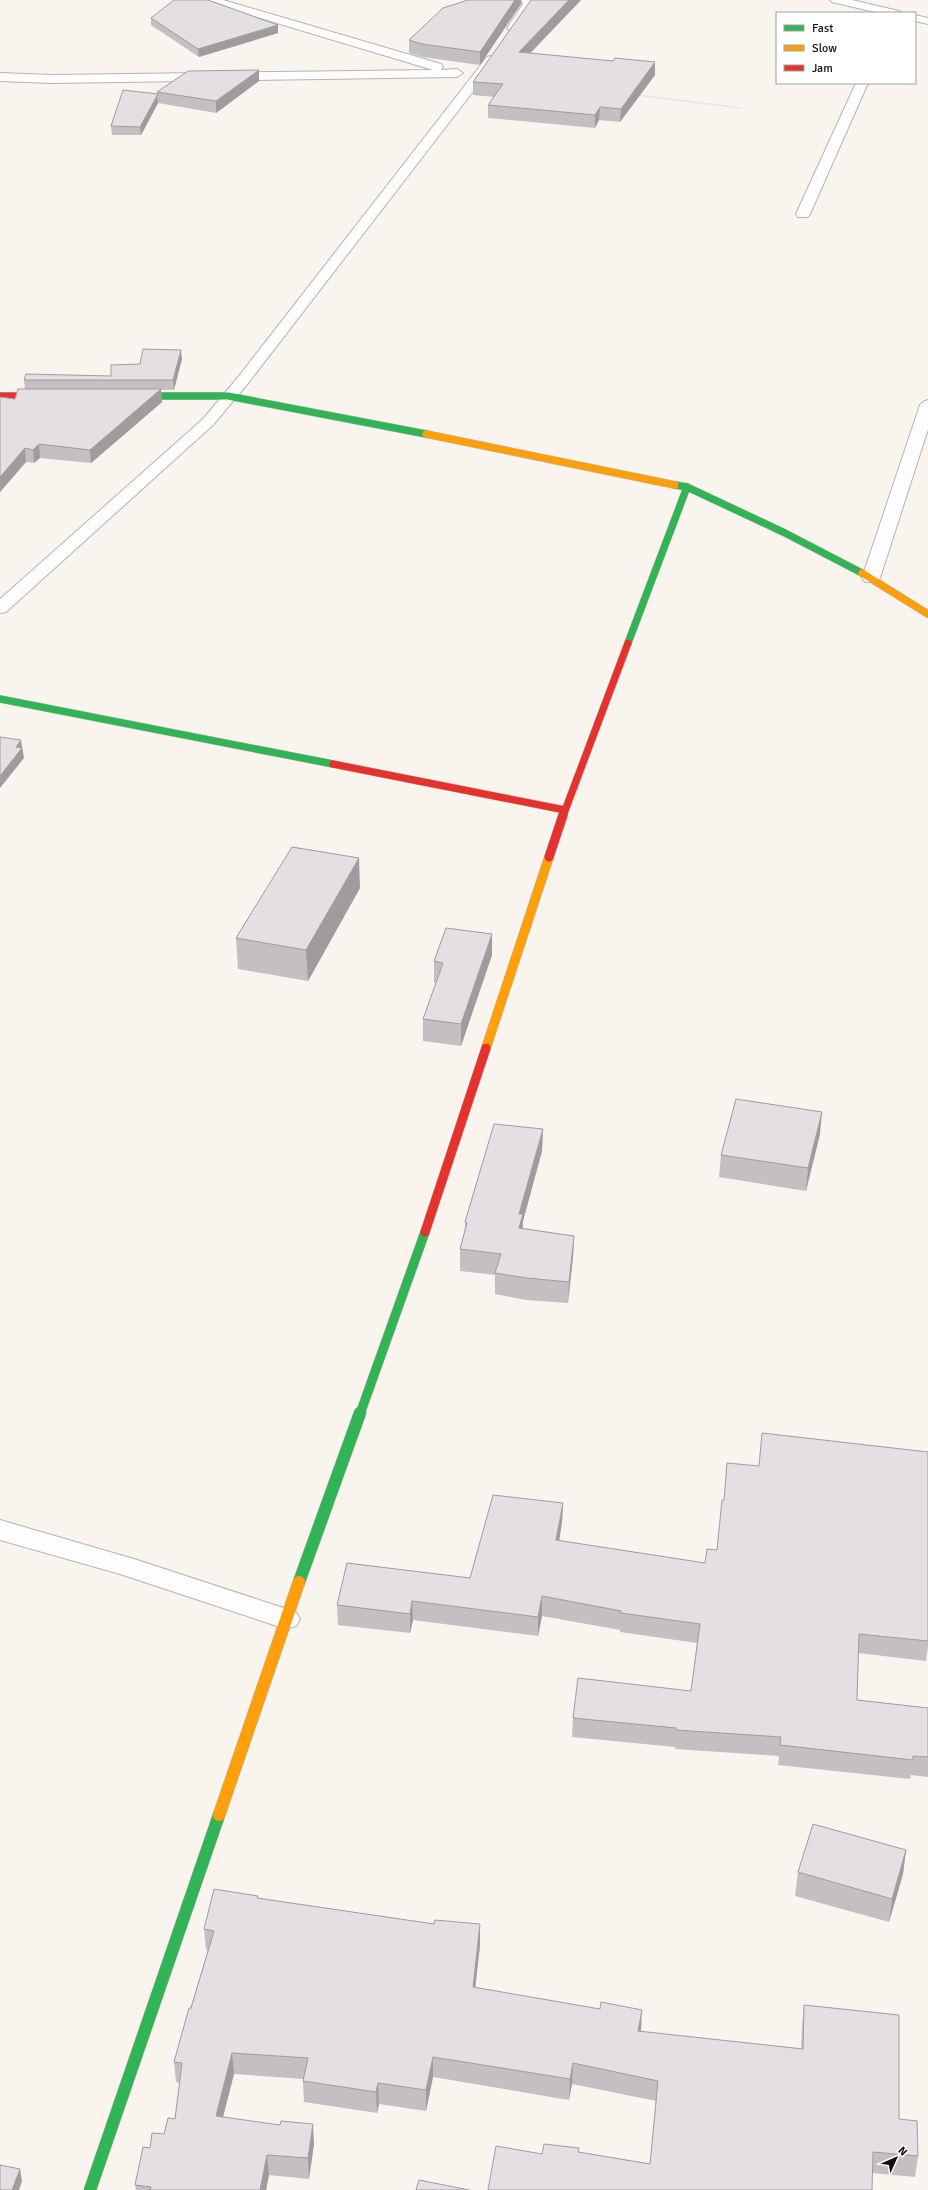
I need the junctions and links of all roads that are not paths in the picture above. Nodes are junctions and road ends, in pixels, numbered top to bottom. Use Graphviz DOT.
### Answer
graph roads {
  1 [pos="211,0"];
  2 [pos="527,0"];
  3 [pos="836,0"];
  4 [pos="890,12"];
  5 [pos="916,18"];
  6 [pos="928,21"];
  7 [pos="508,35"];
  8 [pos="496,53"];
  9 [pos="457,73"];
  10 [pos="0,77"];
  11 [pos="479,77"];
  12 [pos="862,84"];
  13 [pos="803,214"];
  14 [pos="0,396"];
  15 [pos="55,396"];
  16 [pos="118,396"];
  17 [pos="228,396"];
  18 [pos="928,405"];
  19 [pos="686,487"];
  20 [pos="871,578"];
  21 [pos="0,608"];
  22 [pos="928,614"];
  23 [pos="0,699"];
  24 [pos="565,810"];
  25 [pos="0,1530"];
  26 [pos="286,1619"];
  27 [pos="90,2190"];
  1 -- 9 [label="street"];
  2 -- 7 [label="street"];
  3 -- 4 [label="street"];
  5 -- 6 [label="street"];
  8 -- 11 [label="street"];
  9 -- 10 [label="street"];
  9 -- 11 [label="street"];
  11 -- 17 [label="street"];
  12 -- 13 [label="street"];
  14 -- 15 [label="street"];
  16 -- 17 [label="street"];
  17 -- 19 [label="street"];
  17 -- 21 [label="street"];
  18 -- 20 [label="street"];
  19 -- 20 [label="street"];
  19 -- 24 [label="street"];
  20 -- 22 [label="street"];
  23 -- 24 [label="street"];
  24 -- 26 [label="street"];
  25 -- 26 [label="street"];
  26 -- 27 [label="street"];
}
